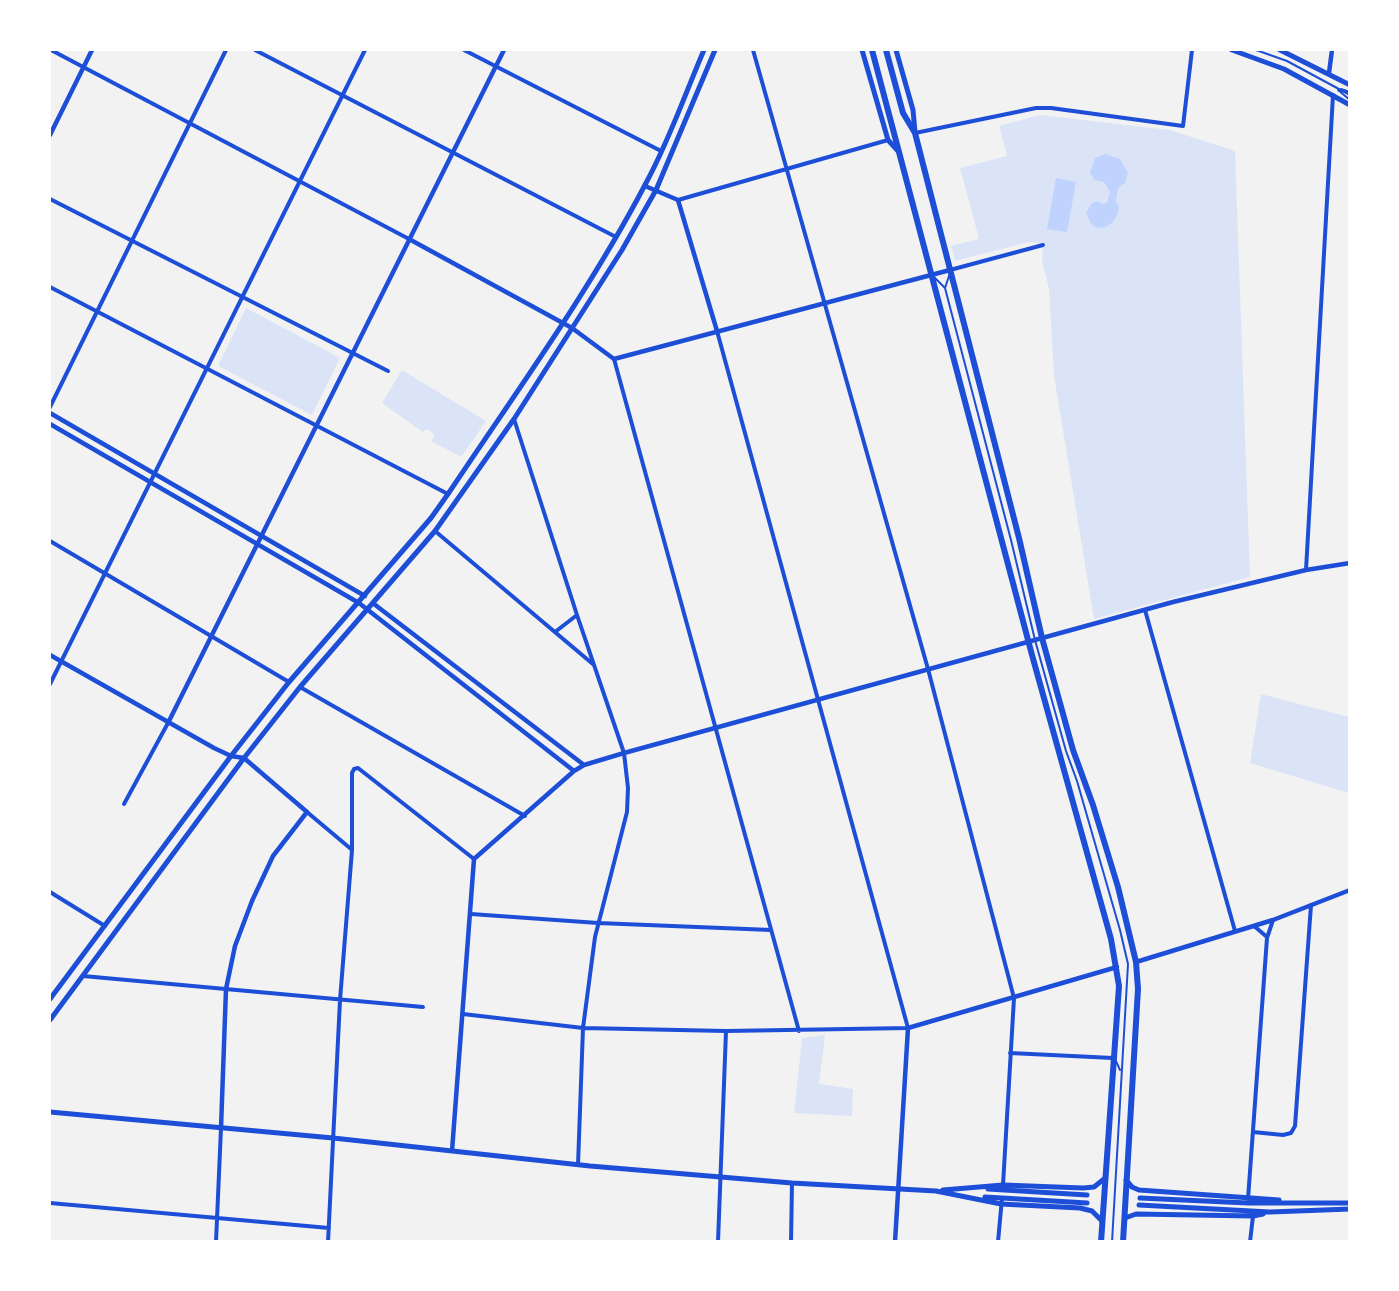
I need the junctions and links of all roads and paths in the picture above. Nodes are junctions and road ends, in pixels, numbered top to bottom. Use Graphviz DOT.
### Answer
graph roads {
  1 [pos="51,50"];
  2 [pos="92,50"];
  3 [pos="226,50"];
  4 [pos="255,50"];
  5 [pos="365,50"];
  6 [pos="464,50"];
  7 [pos="504,50"];
  8 [pos="704,50"];
  9 [pos="715,50"];
  10 [pos="753,50"];
  11 [pos="862,50"];
  12 [pos="872,50"];
  13 [pos="886,50"];
  14 [pos="896,50"];
  15 [pos="1192,50"];
  16 [pos="1232,50"];
  17 [pos="1256,50"];
  18 [pos="1280,50"];
  19 [pos="1332,50"];
  20 [pos="84,66"];
  21 [pos="496,66"];
  22 [pos="1329,73"];
  23 [pos="1350,85"];
  24 [pos="1334,86"];
  25 [pos="1350,93"];
  26 [pos="1333,95"];
  27 [pos="342,96"];
  28 [pos="1350,102"];
  29 [pos="190,123"];
  30 [pos="915,133"];
  31 [pos="50,135"];
  32 [pos="888,140"];
  33 [pos="661,151"];
  34 [pos="453,152"];
  35 [pos="901,153"];
  36 [pos="786,169"];
  37 [pos="300,181"];
  38 [pos="645,186"];
  39 [pos="656,190"];
  40 [pos="50,199"];
  41 [pos="678,200"];
  42 [pos="616,237"];
  43 [pos="409,239"];
  44 [pos="131,241"];
  45 [pos="1043,245"];
  46 [pos="950,270"];
  47 [pos="932,275"];
  48 [pos="50,287"];
  49 [pos="945,288"];
  50 [pos="243,297"];
  51 [pos="824,303"];
  52 [pos="97,311"];
  53 [pos="563,322"];
  54 [pos="572,328"];
  55 [pos="717,331"];
  56 [pos="352,353"];
  57 [pos="614,359"];
  58 [pos="207,369"];
  59 [pos="388,371"];
  60 [pos="50,407"];
  61 [pos="50,413"];
  62 [pos="514,419"];
  63 [pos="50,424"];
  64 [pos="316,426"];
  65 [pos="153,473"];
  66 [pos="149,482"];
  67 [pos="448,494"];
  68 [pos="435,531"];
  69 [pos="261,536"];
  70 [pos="50,541"];
  71 [pos="257,544"];
  72 [pos="1350,563"];
  73 [pos="1306,570"];
  74 [pos="104,573"];
  75 [pos="364,596"];
  76 [pos="359,603"];
  77 [pos="374,604"];
  78 [pos="368,610"];
  79 [pos="1145,610"];
  80 [pos="577,615"];
  81 [pos="405,627"];
  82 [pos="555,632"];
  83 [pos="399,634"];
  84 [pos="211,636"];
  85 [pos="1036,640"];
  86 [pos="434,650"];
  87 [pos="50,655"];
  88 [pos="428,657"];
  89 [pos="61,661"];
  90 [pos="595,665"];
  91 [pos="928,669"];
  92 [pos="460,670"];
  93 [pos="455,678"];
  94 [pos="289,682"];
  95 [pos="50,684"];
  96 [pos="300,687"];
  97 [pos="487,691"];
  98 [pos="481,699"];
  99 [pos="818,700"];
  100 [pos="518,714"];
  101 [pos="511,722"];
  102 [pos="168,723"];
  103 [pos="716,729"];
  104 [pos="545,735"];
  105 [pos="539,744"];
  106 [pos="624,753"];
  107 [pos="231,756"];
  108 [pos="244,758"];
  109 [pos="584,765"];
  110 [pos="574,771"];
  111 [pos="124,804"];
  112 [pos="306,812"];
  113 [pos="525,816"];
  114 [pos="352,850"];
  115 [pos="474,859"];
  116 [pos="1350,890"];
  117 [pos="50,892"];
  118 [pos="1311,905"];
  119 [pos="471,914"];
  120 [pos="1273,920"];
  121 [pos="598,924"];
  122 [pos="105,926"];
  123 [pos="1254,926"];
  124 [pos="771,930"];
  125 [pos="1235,932"];
  126 [pos="1267,938"];
  127 [pos="1136,962"];
  128 [pos="1128,964"];
  129 [pos="1117,968"];
  130 [pos="83,976"];
  131 [pos="226,989"];
  132 [pos="1014,998"];
  133 [pos="50,999"];
  134 [pos="340,1000"];
  135 [pos="423,1007"];
  136 [pos="463,1014"];
  137 [pos="50,1020"];
  138 [pos="583,1028"];
  139 [pos="908,1028"];
  140 [pos="726,1031"];
  141 [pos="799,1031"];
  142 [pos="1010,1053"];
  143 [pos="1113,1058"];
  144 [pos="1121,1073"];
  145 [pos="50,1112"];
  146 [pos="221,1128"];
  147 [pos="1253,1132"];
  148 [pos="333,1138"];
  149 [pos="452,1151"];
  150 [pos="578,1165"];
  151 [pos="721,1176"];
  152 [pos="1104,1179"];
  153 [pos="1126,1180"];
  154 [pos="792,1183"];
  155 [pos="1004,1185"];
  156 [pos="969,1188"];
  157 [pos="898,1189"];
  158 [pos="936,1191"];
  159 [pos="1087,1195"];
  160 [pos="1140,1198"];
  161 [pos="1248,1200"];
  162 [pos="1001,1201"];
  163 [pos="50,1203"];
  164 [pos="1087,1203"];
  165 [pos="1350,1203"];
  166 [pos="1139,1205"];
  167 [pos="1350,1209"];
  168 [pos="1253,1214"];
  169 [pos="216,1218"];
  170 [pos="1125,1218"];
  171 [pos="1102,1221"];
  172 [pos="335,1227"];
  173 [pos="329,1228"];
  174 [pos="216,1242"];
  175 [pos="328,1242"];
  176 [pos="718,1242"];
  177 [pos="790,1242"];
  178 [pos="895,1242"];
  179 [pos="998,1242"];
  180 [pos="1101,1242"];
  181 [pos="1112,1242"];
  182 [pos="1123,1242"];
  183 [pos="1250,1242"];
  1 -- 20 [label="street"];
  2 -- 20 [label="street"];
  3 -- 29 [label="street"];
  4 -- 27 [label="street"];
  5 -- 27 [label="street"];
  6 -- 21 [label="street"];
  7 -- 21 [label="street"];
  8 -- 33 [label="main road"];
  9 -- 39 [label="main road"];
  10 -- 36 [label="street"];
  11 -- 32 [label="main road"];
  12 -- 35 [label="main road"];
  13 -- 30 [label="main road"];
  14 -- 30 [label="main road"];
  15 -- 30 [label="street"];
  16 -- 26 [label="main road"];
  17 -- 24 [label="lane"];
  18 -- 22 [label="main road"];
  19 -- 22 [label="street"];
  20 -- 29 [label="street"];
  20 -- 31 [label="street"];
  21 -- 33 [label="street"];
  21 -- 34 [label="street"];
  22 -- 23 [label="main road"];
  24 -- 25 [label="lane"];
  24 -- 28 [label="lane"];
  26 -- 28 [label="main road"];
  26 -- 73 [label="street"];
  27 -- 34 [label="street"];
  27 -- 37 [label="street"];
  29 -- 37 [label="street"];
  29 -- 44 [label="street"];
  30 -- 46 [label="main road"];
  32 -- 35 [label="main road"];
  32 -- 36 [label="street"];
  33 -- 38 [label="main road"];
  34 -- 42 [label="street"];
  34 -- 43 [label="street"];
  35 -- 47 [label="main road"];
  36 -- 41 [label="street"];
  36 -- 51 [label="street"];
  37 -- 43 [label="street"];
  37 -- 50 [label="street"];
  38 -- 39 [label="street"];
  38 -- 42 [label="main road"];
  39 -- 41 [label="street"];
  39 -- 54 [label="main road"];
  40 -- 44 [label="street"];
  41 -- 55 [label="street"];
  42 -- 53 [label="main road"];
  43 -- 53 [label="street"];
  43 -- 56 [label="street"];
  44 -- 50 [label="street"];
  44 -- 52 [label="street"];
  45 -- 46 [label="street"];
  46 -- 47 [label="street"];
  46 -- 49 [label="lane"];
  46 -- 85 [label="main road"];
  47 -- 49 [label="lane"];
  47 -- 51 [label="street"];
  47 -- 85 [label="main road"];
  48 -- 52 [label="street"];
  49 -- 85 [label="lane"];
  50 -- 56 [label="street"];
  50 -- 58 [label="street"];
  51 -- 55 [label="street"];
  51 -- 91 [label="street"];
  52 -- 58 [label="street"];
  52 -- 60 [label="street"];
  53 -- 54 [label="street"];
  53 -- 67 [label="main road"];
  54 -- 57 [label="street"];
  54 -- 62 [label="main road"];
  55 -- 57 [label="street"];
  55 -- 99 [label="street"];
  56 -- 59 [label="street"];
  56 -- 64 [label="street"];
  57 -- 103 [label="street"];
  58 -- 64 [label="street"];
  58 -- 65 [label="street"];
  61 -- 65 [label="street"];
  62 -- 68 [label="main road"];
  62 -- 80 [label="street"];
  63 -- 66 [label="street"];
  64 -- 67 [label="street"];
  64 -- 69 [label="street"];
  65 -- 66 [label="street"];
  65 -- 69 [label="street"];
  66 -- 71 [label="street"];
  66 -- 74 [label="street"];
  67 -- 75 [label="main road"];
  68 -- 77 [label="main road"];
  68 -- 82 [label="street"];
  69 -- 71 [label="street"];
  69 -- 75 [label="street"];
  70 -- 74 [label="street"];
  71 -- 76 [label="street"];
  71 -- 84 [label="street"];
  72 -- 73 [label="street"];
  73 -- 79 [label="street"];
  74 -- 84 [label="street"];
  74 -- 89 [label="street"];
  75 -- 76 [label="main road"];
  76 -- 78 [label="street"];
  76 -- 94 [label="main road"];
  77 -- 78 [label="main road"];
  77 -- 81 [label="street"];
  78 -- 83 [label="street"];
  78 -- 96 [label="main road"];
  79 -- 85 [label="street"];
  79 -- 125 [label="street"];
  80 -- 82 [label="street"];
  80 -- 90 [label="street"];
  81 -- 83 [label="street"];
  81 -- 86 [label="street"];
  82 -- 90 [label="street"];
  83 -- 88 [label="street"];
  84 -- 94 [label="street"];
  84 -- 102 [label="street"];
  85 -- 91 [label="street"];
  85 -- 127 [label="main road"];
  85 -- 128 [label="lane"];
  85 -- 129 [label="main road"];
  86 -- 88 [label="street"];
  86 -- 92 [label="street"];
  87 -- 89 [label="street"];
  88 -- 93 [label="street"];
  89 -- 95 [label="street"];
  89 -- 102 [label="street"];
  90 -- 106 [label="street"];
  91 -- 99 [label="street"];
  91 -- 132 [label="street"];
  92 -- 93 [label="street"];
  92 -- 97 [label="street"];
  93 -- 98 [label="street"];
  94 -- 107 [label="main road"];
  96 -- 108 [label="main road"];
  96 -- 113 [label="street"];
  97 -- 98 [label="street"];
  97 -- 100 [label="street"];
  98 -- 101 [label="street"];
  99 -- 103 [label="street"];
  99 -- 139 [label="street"];
  100 -- 101 [label="street"];
  100 -- 104 [label="street"];
  101 -- 105 [label="street"];
  102 -- 107 [label="street"];
  102 -- 111 [label="street"];
  103 -- 106 [label="street"];
  103 -- 124 [label="street"];
  104 -- 105 [label="street"];
  104 -- 109 [label="street"];
  105 -- 110 [label="street"];
  106 -- 109 [label="street"];
  106 -- 121 [label="street"];
  107 -- 108 [label="street"];
  107 -- 122 [label="main road"];
  108 -- 112 [label="street"];
  108 -- 130 [label="main road"];
  109 -- 110 [label="street"];
  110 -- 113 [label="street"];
  112 -- 114 [label="street"];
  112 -- 131 [label="street"];
  113 -- 115 [label="street"];
  114 -- 115 [label="street"];
  114 -- 134 [label="street"];
  115 -- 119 [label="street"];
  116 -- 118 [label="street"];
  117 -- 122 [label="street"];
  118 -- 120 [label="street"];
  118 -- 147 [label="street"];
  119 -- 121 [label="street"];
  119 -- 136 [label="street"];
  120 -- 123 [label="street"];
  120 -- 126 [label="street"];
  121 -- 124 [label="street"];
  121 -- 138 [label="street"];
  122 -- 133 [label="main road"];
  123 -- 125 [label="street"];
  123 -- 126 [label="street"];
  124 -- 141 [label="street"];
  125 -- 127 [label="street"];
  126 -- 147 [label="street"];
  127 -- 128 [label="lane"];
  127 -- 153 [label="main road"];
  128 -- 144 [label="lane"];
  129 -- 132 [label="street"];
  129 -- 143 [label="main road"];
  130 -- 131 [label="street"];
  130 -- 137 [label="main road"];
  131 -- 134 [label="street"];
  131 -- 146 [label="street"];
  132 -- 139 [label="street"];
  132 -- 142 [label="street"];
  134 -- 135 [label="street"];
  134 -- 148 [label="street"];
  136 -- 138 [label="street"];
  136 -- 149 [label="street"];
  138 -- 140 [label="street"];
  138 -- 150 [label="street"];
  139 -- 141 [label="street"];
  139 -- 157 [label="street"];
  140 -- 141 [label="street"];
  140 -- 151 [label="street"];
  142 -- 143 [label="street"];
  142 -- 155 [label="street"];
  143 -- 144 [label="lane"];
  143 -- 152 [label="main road"];
  144 -- 181 [label="lane"];
  145 -- 146 [label="main road"];
  146 -- 148 [label="main road"];
  146 -- 169 [label="street"];
  147 -- 161 [label="street"];
  148 -- 149 [label="main road"];
  148 -- 173 [label="street"];
  149 -- 150 [label="main road"];
  150 -- 151 [label="main road"];
  151 -- 154 [label="main road"];
  151 -- 176 [label="street"];
  152 -- 155 [label="main road"];
  152 -- 171 [label="main road"];
  153 -- 161 [label="main road"];
  153 -- 170 [label="main road"];
  154 -- 157 [label="main road"];
  154 -- 177 [label="street"];
  155 -- 156 [label="main road"];
  156 -- 158 [label="main road"];
  156 -- 159 [label="main road"];
  157 -- 158 [label="main road"];
  157 -- 178 [label="street"];
  158 -- 162 [label="main road"];
  160 -- 161 [label="main road"];
  161 -- 165 [label="main road"];
  162 -- 164 [label="main road"];
  162 -- 171 [label="main road"];
  162 -- 179 [label="street"];
  163 -- 169 [label="street"];
  166 -- 168 [label="main road"];
  167 -- 168 [label="main road"];
  168 -- 170 [label="main road"];
  168 -- 183 [label="street"];
  169 -- 173 [label="street"];
  169 -- 174 [label="street"];
  170 -- 182 [label="main road"];
  171 -- 180 [label="main road"];
  172 -- 173 [label="lane"];
  173 -- 175 [label="street"];
}
